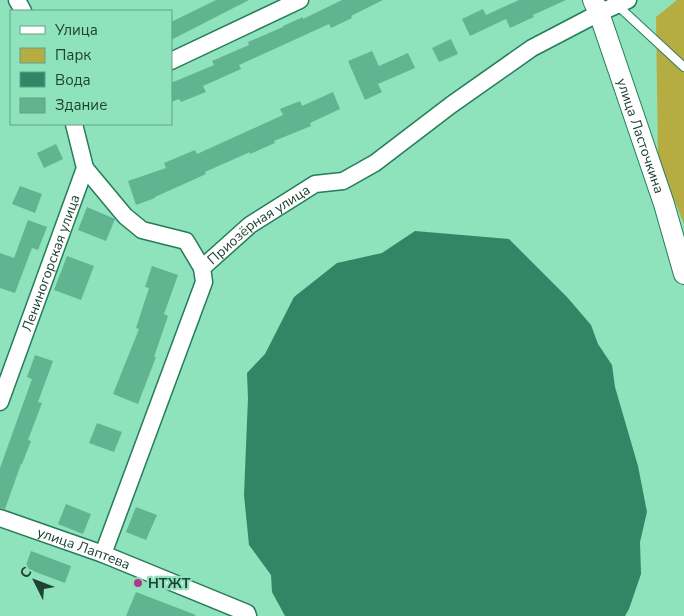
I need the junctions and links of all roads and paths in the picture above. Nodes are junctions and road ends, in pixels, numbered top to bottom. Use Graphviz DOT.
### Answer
graph roads {
  1 [pos="300,0"];
  2 [pos="609,5"];
  3 [pos="172,61"];
  4 [pos="684,67"];
  5 [pos="74,125"];
  6 [pos="85,168"];
  7 [pos="202,268"];
  8 [pos="684,274"];
  9 [pos="0,402"];
  10 [pos="0,518"];
  11 [pos="103,554"];
  12 [pos="248,616"];
  1 -- 3 [label="street"];
  2 -- 4 [label="lane"];
  2 -- 7 [label="street, Приозёрная улица"];
  2 -- 8 [label="street, улица Ласточкина"];
  5 -- 6 [label="street"];
  6 -- 7 [label="street"];
  6 -- 9 [label="street, Лениногорская улица"];
  7 -- 11 [label="street, Приозёрная улица"];
  10 -- 11 [label="street, улица Лаптева"];
  11 -- 12 [label="street, улица Лаптева"];
}
